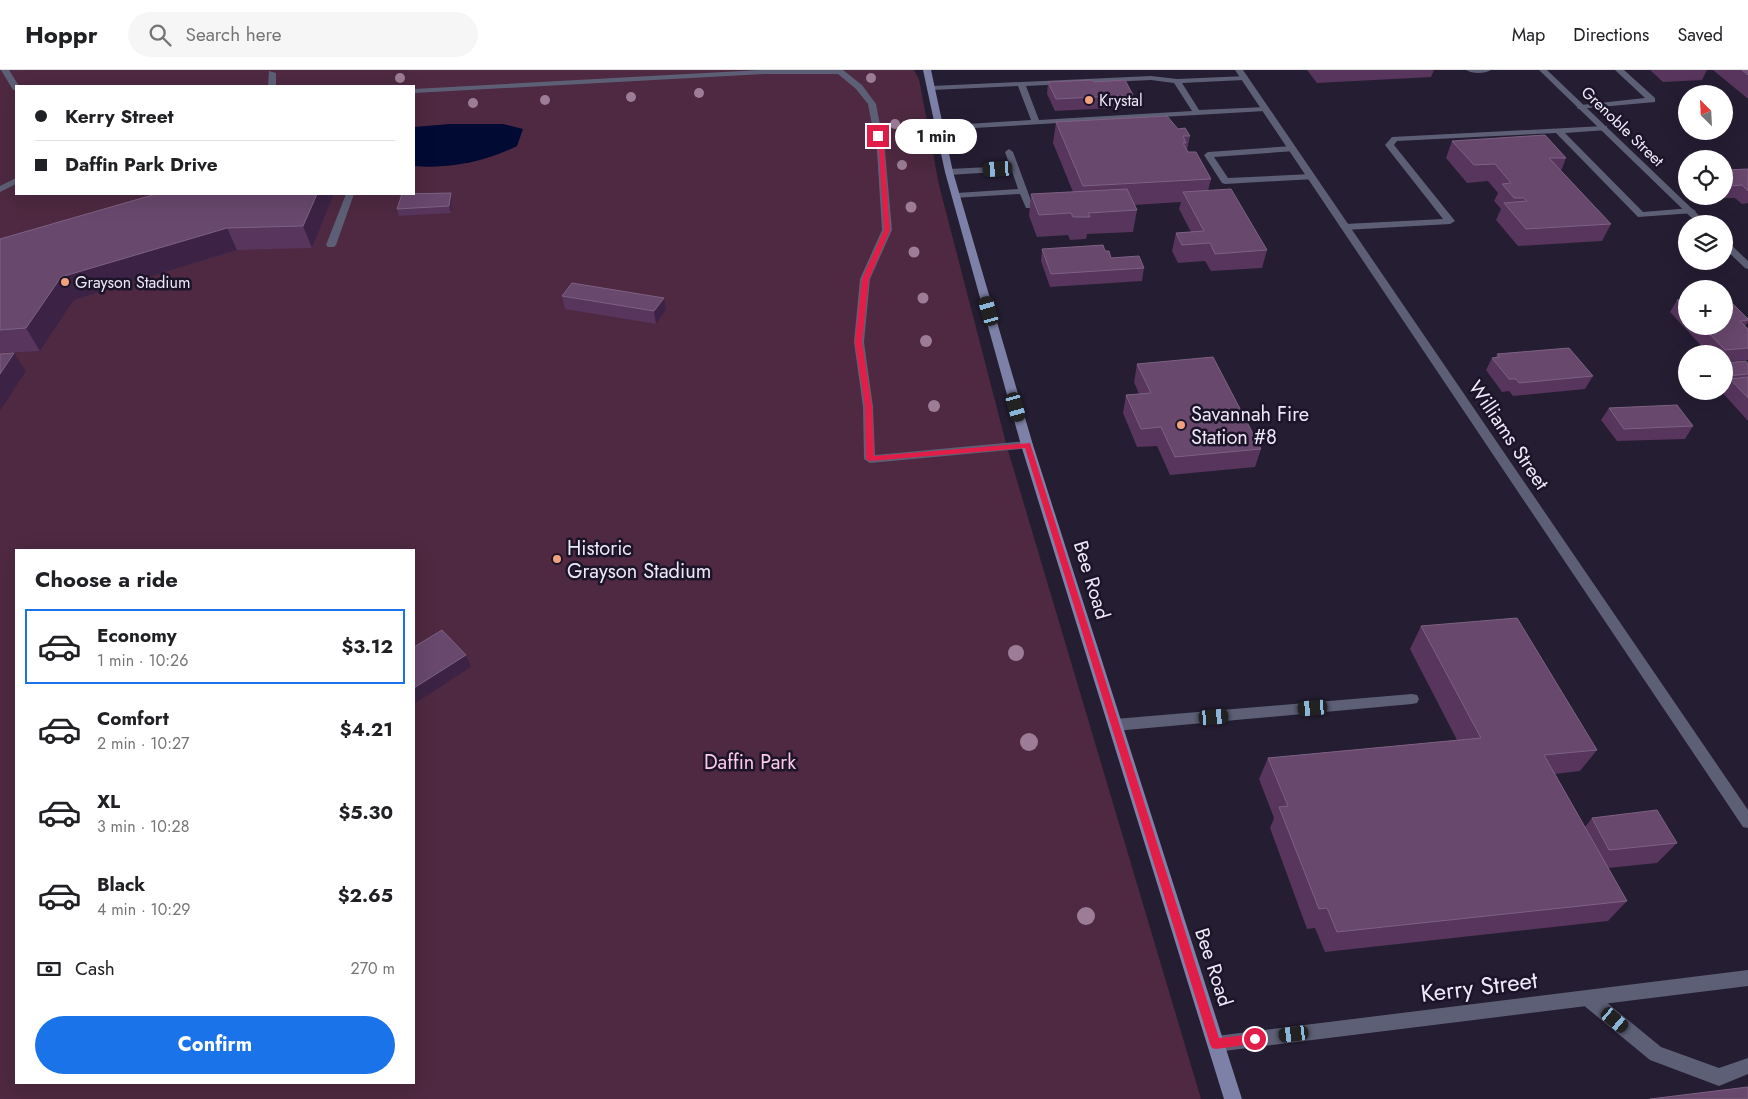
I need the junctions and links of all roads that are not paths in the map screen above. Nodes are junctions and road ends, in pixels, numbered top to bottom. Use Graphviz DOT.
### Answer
graph roads {
  1 [pos="5,70"];
  2 [pos="927,70"];
  3 [pos="1470,70"];
  4 [pos="1487,70"];
  5 [pos="1543,70"];
  6 [pos="1619,70"];
  7 [pos="838,71"];
  8 [pos="272,73"];
  9 [pos="1241,74"];
  10 [pos="1177,81"];
  11 [pos="1021,83"];
  12 [pos="272,85"];
  13 [pos="15,86"];
  14 [pos="932,88"];
  15 [pos="415,91"];
  16 [pos="1581,107"];
  17 [pos="1265,109"];
  18 [pos="1197,113"];
  19 [pos="1036,122"];
  20 [pos="939,128"];
  21 [pos="1604,128"];
  22 [pos="1558,130"];
  23 [pos="1292,149"];
  24 [pos="1009,152"];
  25 [pos="1015,168"];
  26 [pos="949,172"];
  27 [pos="1311,177"];
  28 [pos="15,182"];
  29 [pos="0,189"];
  30 [pos="1024,191"];
  31 [pos="350,195"];
  32 [pos="957,196"];
  33 [pos="1029,206"];
  34 [pos="1691,211"];
  35 [pos="1695,215"];
  36 [pos="1345,227"];
  37 [pos="331,245"];
  38 [pos="1733,252"];
  39 [pos="1748,266"];
  40 [pos="1027,445"];
  41 [pos="1412,699"];
  42 [pos="1116,725"];
  43 [pos="1748,822"];
  44 [pos="1748,978"];
  45 [pos="1588,998"];
  46 [pos="1216,1044"];
  47 [pos="1748,1066"];
  48 [pos="1233,1099"];
  1 -- 13 [label="street"];
  2 -- 14 [label="main road, Bee Road"];
  3 -- 4 [label="street"];
  5 -- 16 [label="street, Grenoble Street"];
  6 -- 16 [label="street"];
  7 -- 15 [label="street"];
  7 -- 40 [label="street"];
  8 -- 12 [label="street"];
  9 -- 10 [label="street"];
  9 -- 17 [label="street, Williams Street"];
  10 -- 11 [label="street"];
  10 -- 18 [label="street"];
  11 -- 14 [label="street"];
  11 -- 19 [label="street"];
  14 -- 20 [label="main road, Bee Road"];
  16 -- 21 [label="street, Grenoble Street"];
  17 -- 18 [label="street"];
  17 -- 23 [label="street, Williams Street"];
  18 -- 19 [label="street"];
  19 -- 20 [label="street"];
  20 -- 26 [label="main road, Bee Road"];
  21 -- 22 [label="street"];
  21 -- 34 [label="street, Grenoble Street"];
  22 -- 34 [label="street"];
  22 -- 36 [label="street"];
  23 -- 27 [label="street, Williams Street"];
  23 -- 27 [label="street"];
  24 -- 25 [label="street"];
  25 -- 26 [label="street"];
  25 -- 30 [label="street"];
  26 -- 32 [label="main road, Bee Road"];
  27 -- 36 [label="street, Williams Street"];
  28 -- 29 [label="street"];
  30 -- 32 [label="street"];
  30 -- 33 [label="street"];
  31 -- 37 [label="street"];
  32 -- 40 [label="main road, Bee Road"];
  34 -- 35 [label="street, Grenoble Street"];
  36 -- 43 [label="street, Williams Street"];
  38 -- 39 [label="street"];
  40 -- 42 [label="main road, Bee Road"];
  41 -- 42 [label="street"];
  42 -- 46 [label="main road, Bee Road"];
  44 -- 45 [label="street, Kerry Street"];
  45 -- 46 [label="street, Kerry Street"];
  45 -- 47 [label="street"];
  46 -- 48 [label="main road, Bee Road"];
}
